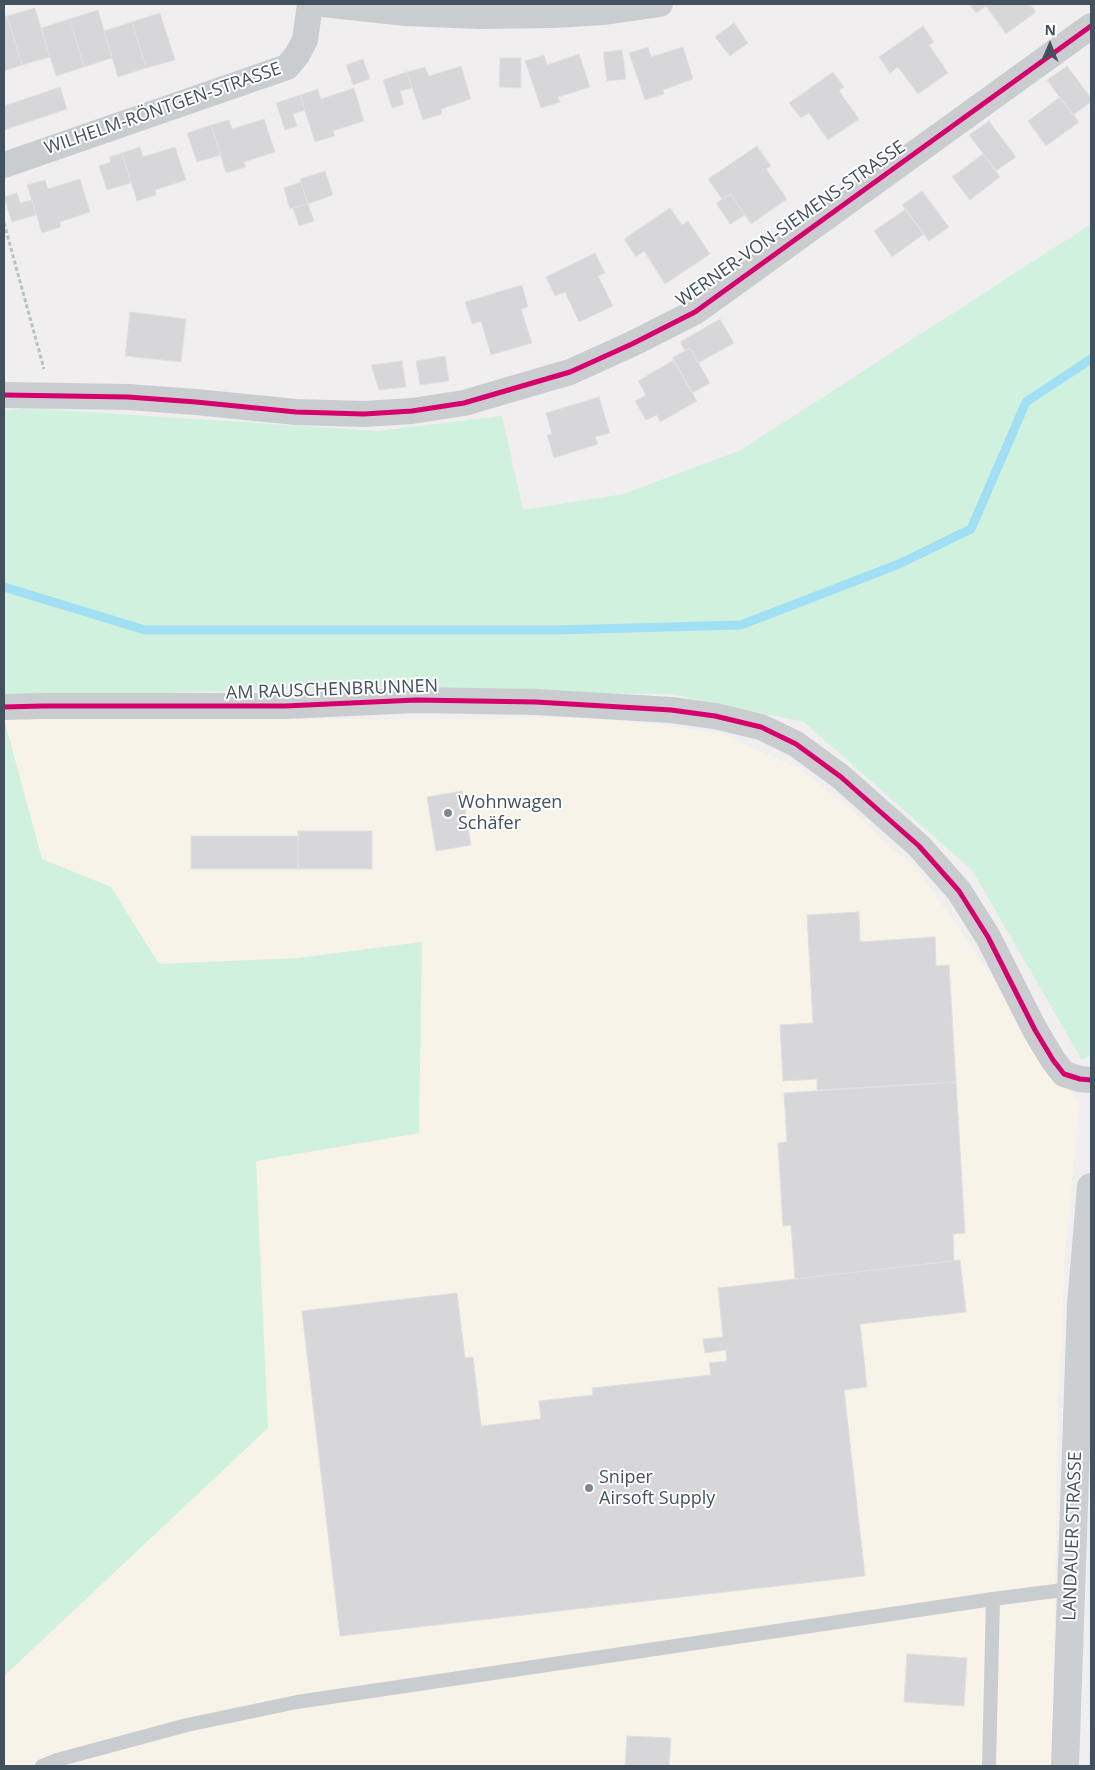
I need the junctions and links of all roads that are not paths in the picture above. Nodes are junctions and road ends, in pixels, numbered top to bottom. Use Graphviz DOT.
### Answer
graph roads {
  1 [pos="310,4"];
  2 [pos="323,4"];
  3 [pos="660,4"];
  4 [pos="1091,26"];
  5 [pos="4,165"];
  6 [pos="4,395"];
  7 [pos="4,708"];
  8 [pos="1091,1080"];
  9 [pos="1091,1187"];
  10 [pos="1071,1589"];
  11 [pos="993,1599"];
  12 [pos="42,1766"];
  13 [pos="989,1766"];
  14 [pos="1066,1766"];
  1 -- 5 [label="street, WILHELM-RÖNTGEN-STRASSE"];
  2 -- 3 [label="street"];
  4 -- 6 [label="street, WERNER-VON-SIEMENS-STRASSE"];
  7 -- 8 [label="street, AM RAUSCHENBRUNNEN"];
  9 -- 10 [label="main road, LANDAUER STRASSE"];
  10 -- 11 [label="lane"];
  10 -- 14 [label="main road, LANDAUER STRASSE"];
  11 -- 12 [label="lane"];
  11 -- 13 [label="lane"];
}
